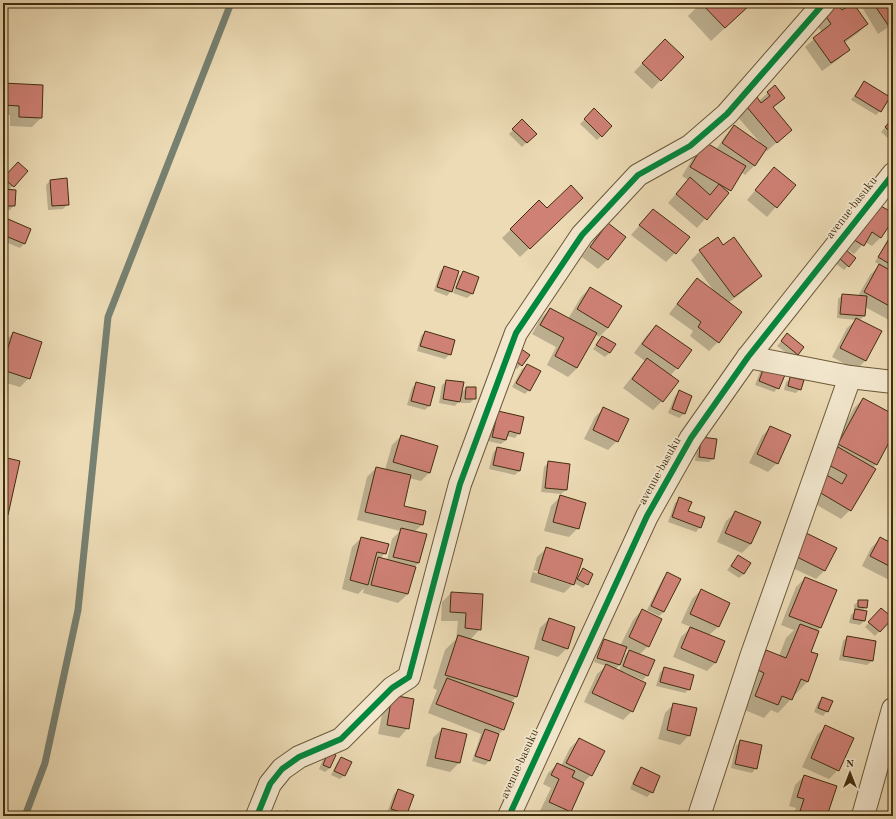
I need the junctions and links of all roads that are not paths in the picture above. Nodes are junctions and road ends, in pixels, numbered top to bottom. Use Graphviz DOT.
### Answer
graph roads {
  1 [pos="824,3"];
  2 [pos="893,174"];
  3 [pos="748,357"];
  4 [pos="850,377"];
  5 [pos="893,382"];
  6 [pos="893,709"];
  7 [pos="257,816"];
  8 [pos="509,816"];
  9 [pos="699,816"];
  10 [pos="863,816"];
  1 -- 7 [label="street"];
  2 -- 3 [label="street, avenue basuku"];
  3 -- 4 [label="street"];
  3 -- 8 [label="street, avenue basuku"];
  4 -- 5 [label="street"];
  4 -- 9 [label="street"];
  6 -- 10 [label="street"];
}
